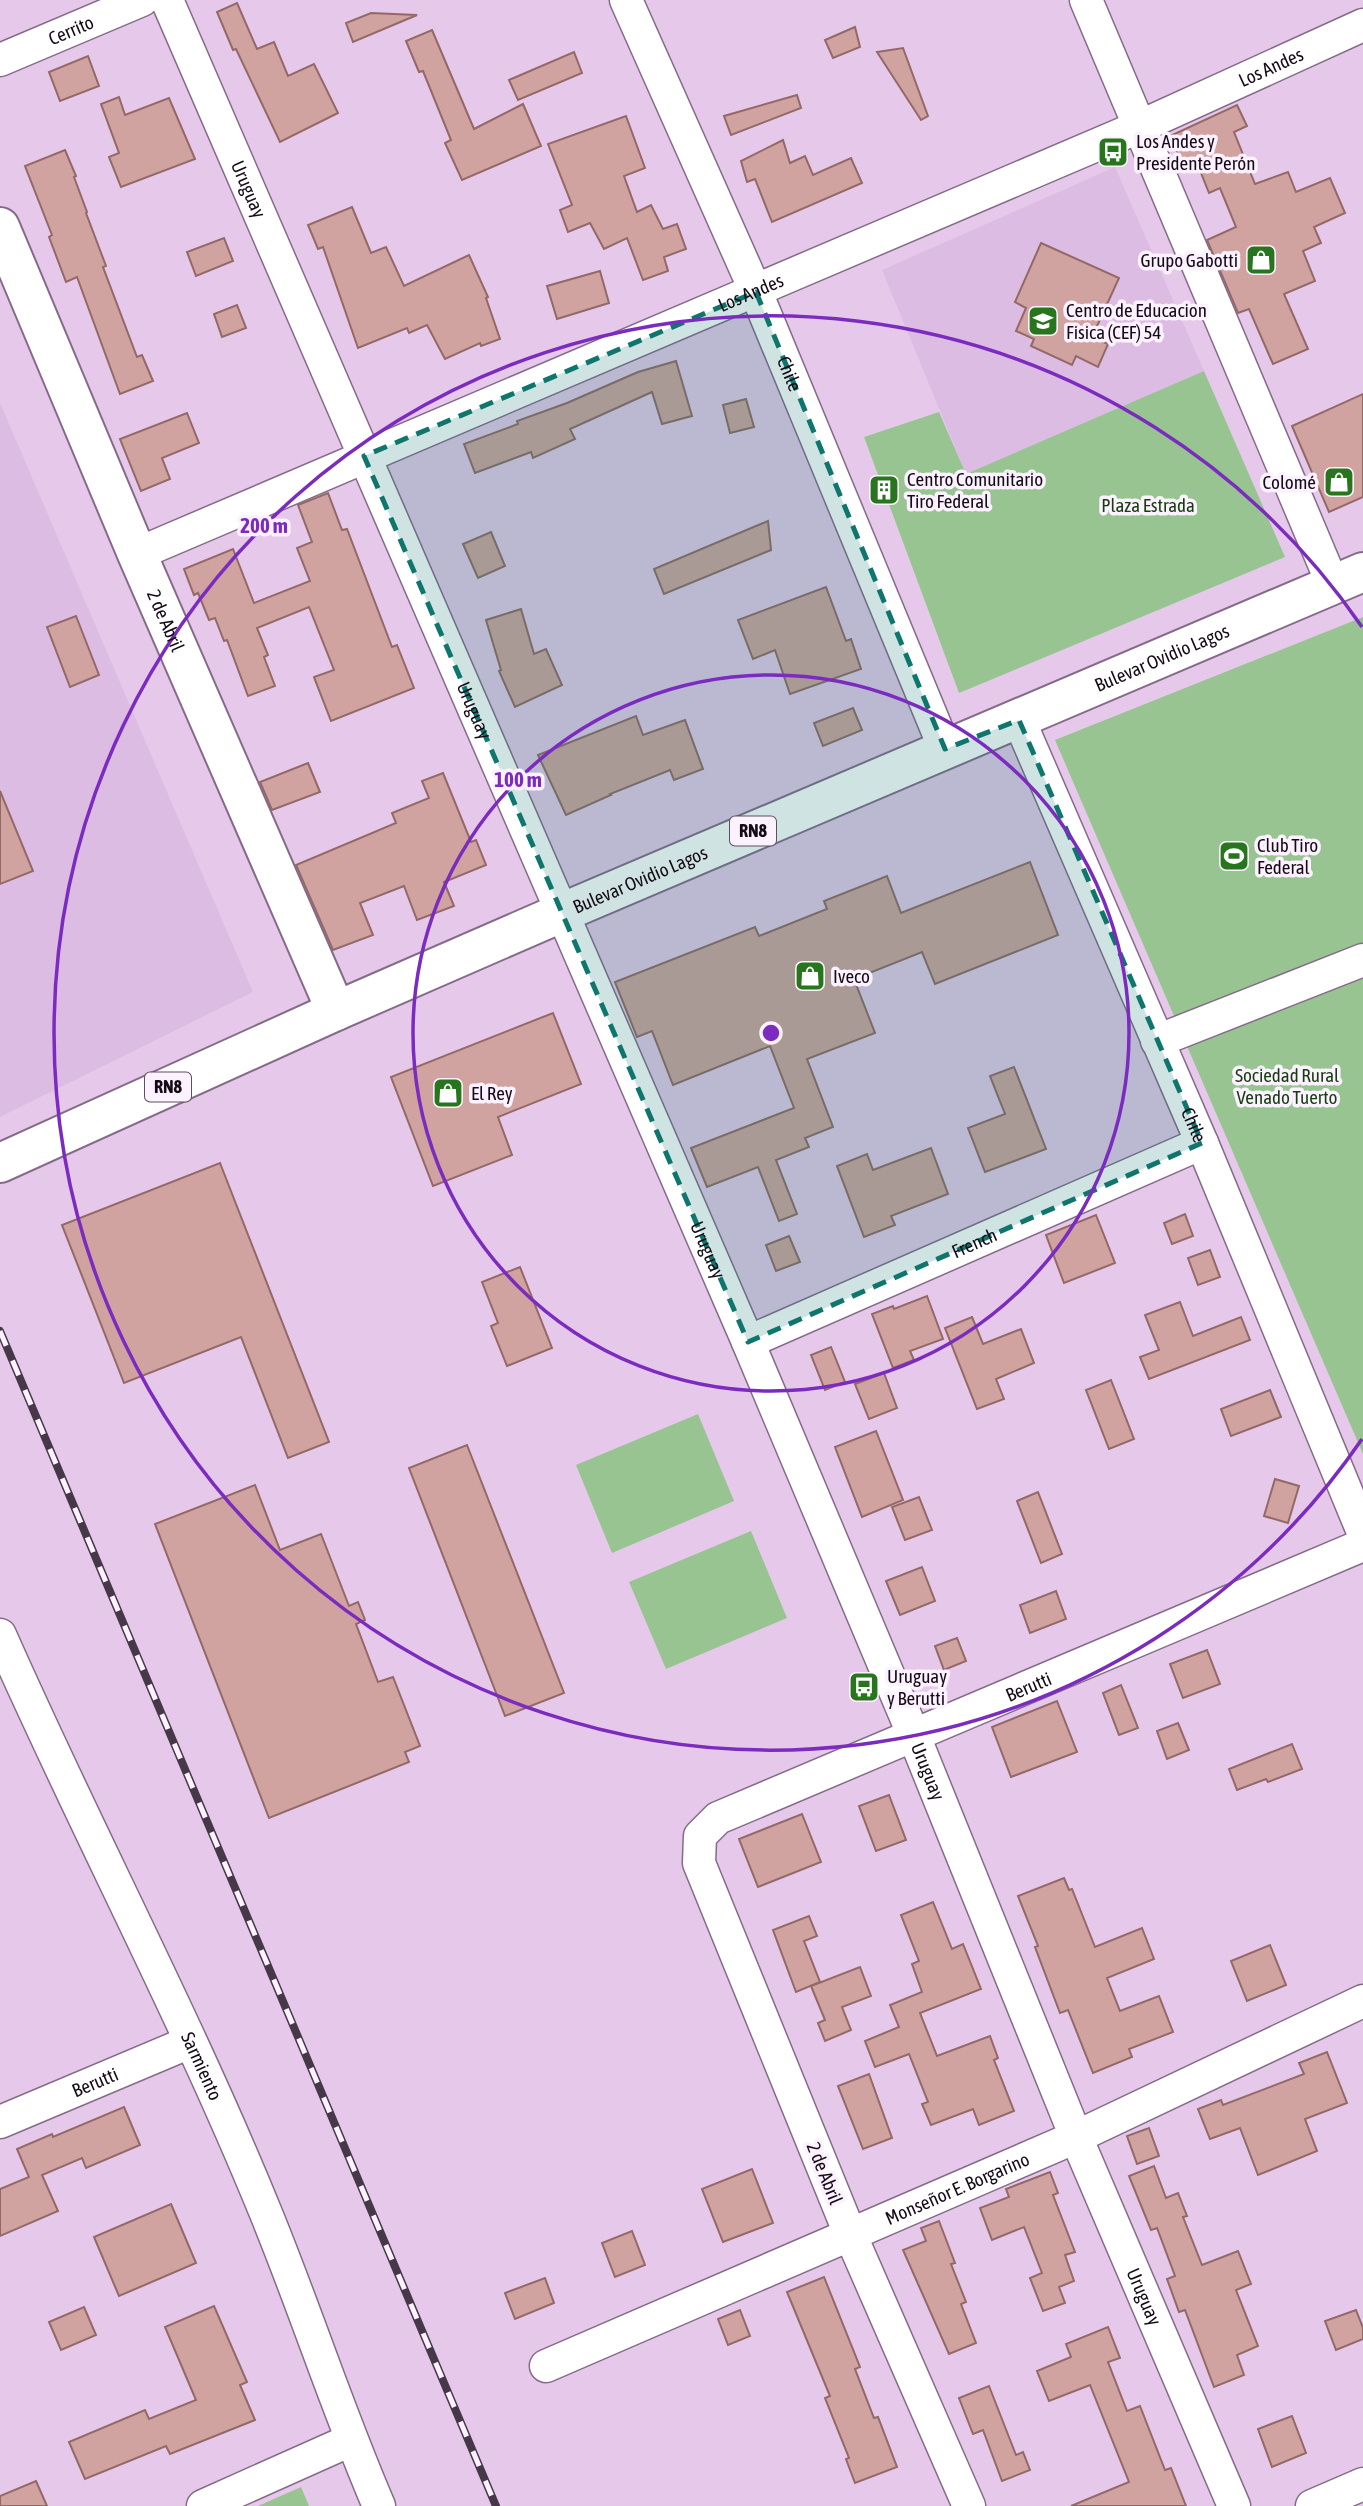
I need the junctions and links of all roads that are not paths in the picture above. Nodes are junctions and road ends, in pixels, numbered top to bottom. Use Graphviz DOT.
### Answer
graph roads {
  1 [pos="142,0"];
  2 [pos="167,0"];
  3 [pos="626,0"];
  4 [pos="1086,0"];
  5 [pos="1363,25"];
  6 [pos="0,60"];
  7 [pos="1141,126"];
  8 [pos="0,227"];
  9 [pos="756,292"];
  10 [pos="364,456"];
  11 [pos="137,554"];
  12 [pos="1348,579"];
  13 [pos="1019,720"];
  14 [pos="945,750"];
  15 [pos="561,913"];
  16 [pos="1363,960"];
  17 [pos="336,1012"];
  18 [pos="1157,1041"];
  19 [pos="1202,1143"];
  20 [pos="0,1163"];
  21 [pos="748,1342"];
  22 [pos="1363,1532"];
  23 [pos="1363,1545"];
  24 [pos="2,1646"];
  25 [pos="914,1736"];
  26 [pos="700,1836"];
  27 [pos="1363,2001"];
  28 [pos="190,2042"];
  29 [pos="0,2122"];
  30 [pos="1076,2137"];
  31 [pos="850,2235"];
  32 [pos="546,2366"];
  33 [pos="351,2440"];
  34 [pos="1363,2484"];
  35 [pos="203,2506"];
  36 [pos="379,2506"];
  37 [pos="969,2506"];
  38 [pos="1234,2506"];
  39 [pos="1312,2506"];
  1 -- 6 [label="street, Cerrito"];
  2 -- 10 [label="street, Uruguay"];
  3 -- 9 [label="street, Chile"];
  4 -- 7 [label="street"];
  5 -- 7 [label="street, Los Andes"];
  7 -- 9 [label="street, Los Andes"];
  7 -- 12 [label="street"];
  8 -- 11 [label="main road, 2 de Abril"];
  9 -- 10 [label="street, Los Andes"];
  9 -- 14 [label="street, Chile"];
  10 -- 11 [label="street, Los Andes"];
  10 -- 15 [label="street, Uruguay"];
  11 -- 17 [label="main road, 2 de Abril"];
  12 -- 13 [label="main road, Bulevar Ovidio Lagos / RN8"];
  13 -- 14 [label="main road, Bulevar Ovidio Lagos / RN8"];
  13 -- 18 [label="street, Chile"];
  14 -- 15 [label="main road, Bulevar Ovidio Lagos / RN8"];
  15 -- 17 [label="main road, Bulevar Ovidio Lagos / RN8"];
  15 -- 21 [label="street, Uruguay"];
  16 -- 18 [label="street"];
  17 -- 20 [label="main road, Bulevar Ovidio Lagos / RN8"];
  18 -- 19 [label="street, Chile"];
  19 -- 21 [label="street, French"];
  19 -- 22 [label="street, Chile"];
  21 -- 25 [label="street, Uruguay"];
  23 -- 25 [label="street, Berutti"];
  24 -- 28 [label="street, Sarmiento"];
  25 -- 26 [label="street, Berutti"];
  25 -- 30 [label="street, Uruguay"];
  26 -- 31 [label="street, 2 de Abril"];
  27 -- 30 [label="street, Monseñor E. Borgarino"];
  28 -- 29 [label="street, Berutti"];
  28 -- 33 [label="street, Sarmiento"];
  30 -- 31 [label="street, Monseñor E. Borgarino"];
  30 -- 38 [label="street, Uruguay"];
  31 -- 32 [label="street, Monseñor E. Borgarino"];
  31 -- 37 [label="street, 2 de Abril"];
  33 -- 35 [label="street"];
  33 -- 36 [label="street, Sarmiento"];
  34 -- 39 [label="street"];
}
